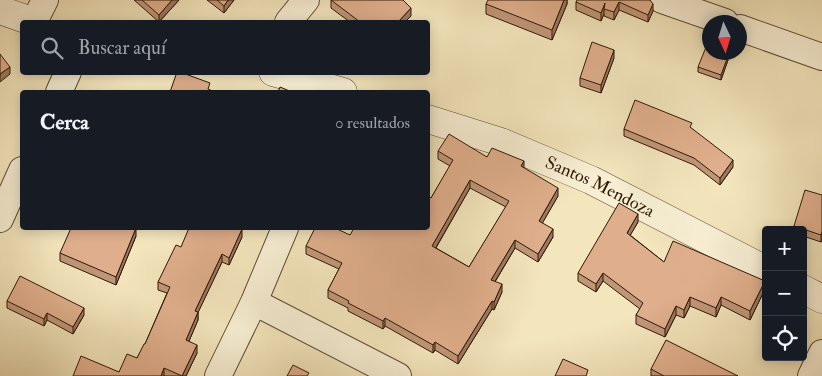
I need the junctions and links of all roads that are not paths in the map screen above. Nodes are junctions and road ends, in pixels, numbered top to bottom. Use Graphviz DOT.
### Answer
graph roads {
  1 [pos="45,0"];
  2 [pos="306,0"];
  3 [pos="662,0"];
  4 [pos="0,10"];
  5 [pos="705,15"];
  6 [pos="28,20"];
  7 [pos="35,20"];
  8 [pos="290,20"];
  9 [pos="747,31"];
  10 [pos="822,58"];
  11 [pos="67,75"];
  12 [pos="283,75"];
  13 [pos="60,90"];
  14 [pos="335,90"];
  15 [pos="430,120"];
  16 [pos="20,174"];
  17 [pos="0,219"];
  18 [pos="284,230"];
  19 [pos="762,268"];
  20 [pos="807,291"];
  21 [pos="822,299"];
  22 [pos="254,302"];
  23 [pos="822,353"];
  24 [pos="218,376"];
  25 [pos="398,376"];
  26 [pos="811,376"];
  1 -- 7 [label="street"];
  2 -- 8 [label="street"];
  3 -- 5 [label="street"];
  4 -- 6 [label="street"];
  9 -- 10 [label="street"];
  11 -- 13 [label="street"];
  12 -- 14 [label="street"];
  15 -- 19 [label="street, Santos Mendoza"];
  16 -- 17 [label="street"];
  18 -- 22 [label="street"];
  20 -- 21 [label="street"];
  22 -- 24 [label="street"];
  22 -- 25 [label="street"];
  23 -- 26 [label="street"];
}
